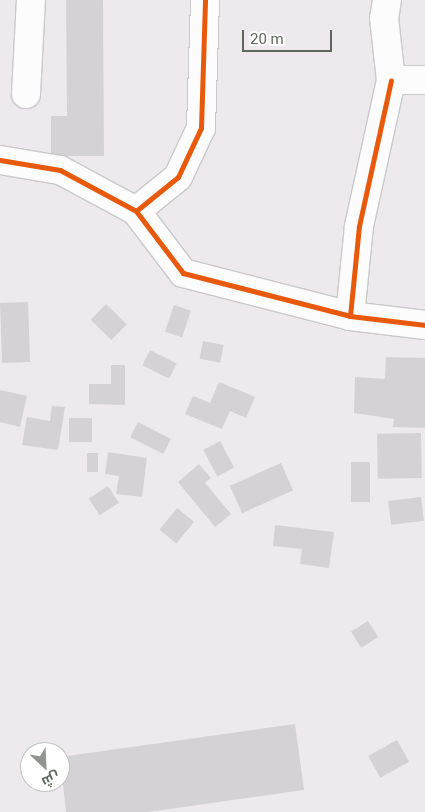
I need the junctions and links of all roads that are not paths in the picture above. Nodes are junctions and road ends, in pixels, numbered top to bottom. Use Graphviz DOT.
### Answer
graph roads {
  1 [pos="31,0"];
  2 [pos="205,0"];
  3 [pos="387,0"];
  4 [pos="391,80"];
  5 [pos="425,80"];
  6 [pos="26,94"];
  7 [pos="0,160"];
  8 [pos="136,211"];
  9 [pos="350,316"];
  10 [pos="425,325"];
  1 -- 6 [label="street"];
  2 -- 8 [label="street"];
  3 -- 4 [label="street"];
  4 -- 5 [label="street"];
  4 -- 9 [label="street"];
  7 -- 8 [label="street"];
  8 -- 9 [label="street"];
  9 -- 10 [label="street"];
}
